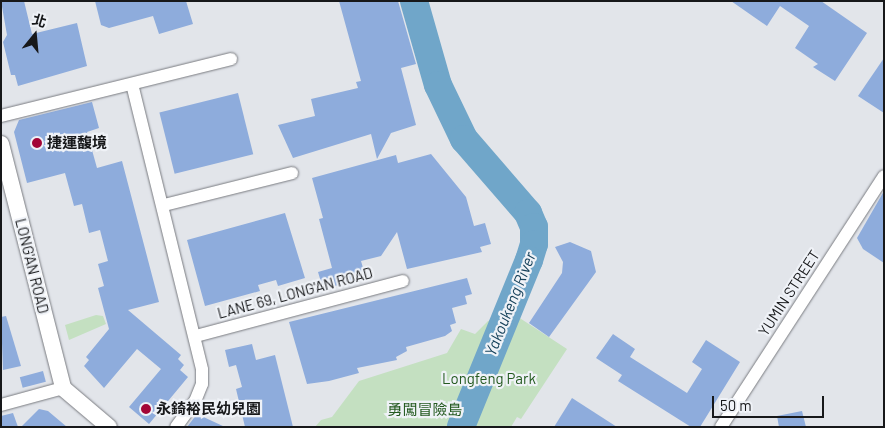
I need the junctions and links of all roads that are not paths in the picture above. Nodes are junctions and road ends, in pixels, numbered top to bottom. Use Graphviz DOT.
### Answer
graph roads {
  1 [pos="231,59"];
  2 [pos="132,84"];
  3 [pos="1,116"];
  4 [pos="1,144"];
  5 [pos="292,173"];
  6 [pos="884,176"];
  7 [pos="164,205"];
  8 [pos="403,281"];
  9 [pos="196,336"];
  10 [pos="63,388"];
  11 [pos="1,405"];
  12 [pos="109,427"];
  13 [pos="176,427"];
  14 [pos="721,427"];
  1 -- 2 [label="street"];
  2 -- 3 [label="street"];
  2 -- 7 [label="street"];
  4 -- 10 [label="street, LONG'AN ROAD"];
  5 -- 7 [label="street"];
  6 -- 14 [label="street, YUMIN STREET"];
  7 -- 9 [label="street"];
  8 -- 9 [label="street, LANE 69, LONG'AN ROAD"];
  9 -- 13 [label="street"];
  10 -- 11 [label="street"];
  10 -- 12 [label="street"];
}
